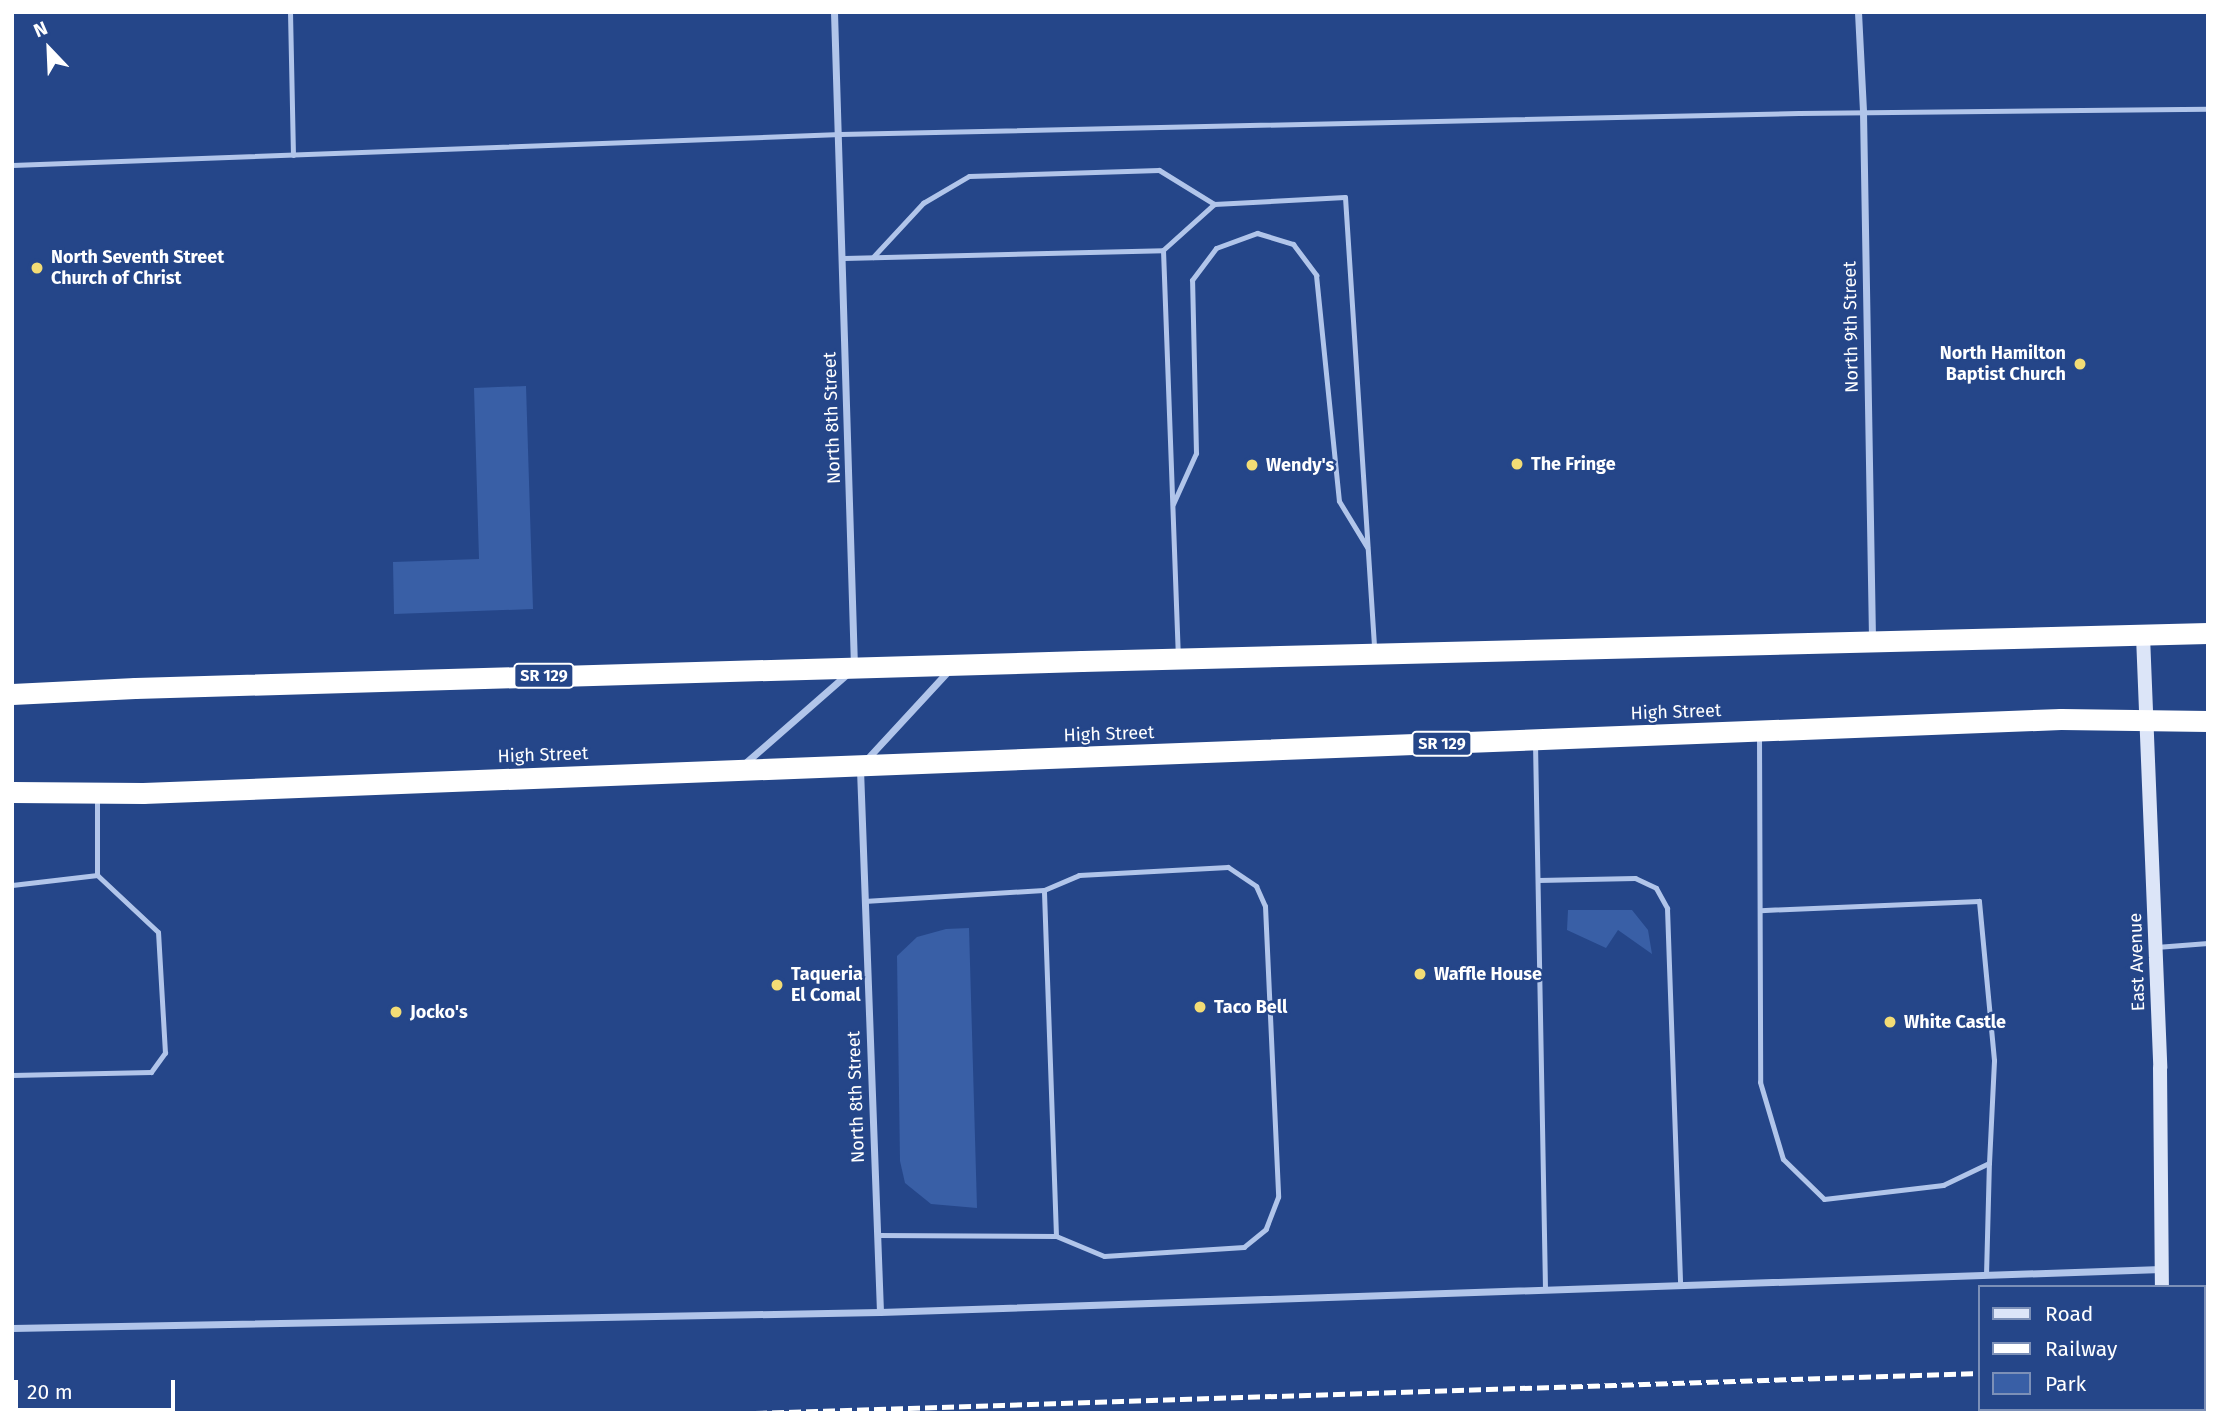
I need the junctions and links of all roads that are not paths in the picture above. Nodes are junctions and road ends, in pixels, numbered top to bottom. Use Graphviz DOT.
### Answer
graph roads {
  1 [pos="290,12"];
  2 [pos="834,12"];
  3 [pos="1858,12"];
  4 [pos="2208,109"];
  5 [pos="1863,112"];
  6 [pos="840,134"];
  7 [pos="293,155"];
  8 [pos="12,165"];
  9 [pos="1214,204"];
  10 [pos="1163,250"];
  11 [pos="873,257"];
  12 [pos="844,258"];
  13 [pos="1172,506"];
  14 [pos="1367,547"];
  15 [pos="2208,633"];
  16 [pos="2143,636"];
  17 [pos="1871,641"];
  18 [pos="1374,653"];
  19 [pos="1178,659"];
  20 [pos="953,665"];
  21 [pos="854,667"];
  22 [pos="12,694"];
  23 [pos="2208,721"];
  24 [pos="2147,722"];
  25 [pos="1759,731"];
  26 [pos="1535,740"];
  27 [pos="860,766"];
  28 [pos="737,771"];
  29 [pos="12,792"];
  30 [pos="97,792"];
  31 [pos="97,875"];
  32 [pos="1538,880"];
  33 [pos="12,885"];
  34 [pos="1044,890"];
  35 [pos="864,901"];
  36 [pos="1760,910"];
  37 [pos="2208,943"];
  38 [pos="2155,947"];
  39 [pos="12,1075"];
  40 [pos="1989,1163"];
  41 [pos="877,1235"];
  42 [pos="1056,1236"];
  43 [pos="2161,1269"];
  44 [pos="1986,1275"];
  45 [pos="1680,1285"];
  46 [pos="2162,1285"];
  47 [pos="1545,1289"];
  48 [pos="880,1312"];
  49 [pos="12,1328"];
  1 -- 7 [label="lane"];
  2 -- 6 [label="street, North 8th Street"];
  3 -- 5 [label="street, North 9th Street"];
  4 -- 5 [label="lane"];
  5 -- 6 [label="lane"];
  5 -- 17 [label="street, North 9th Street"];
  6 -- 7 [label="lane"];
  6 -- 12 [label="street, North 8th Street"];
  7 -- 8 [label="lane"];
  9 -- 10 [label="lane"];
  9 -- 11 [label="lane"];
  9 -- 14 [label="lane"];
  10 -- 11 [label="lane"];
  10 -- 13 [label="lane"];
  11 -- 12 [label="lane"];
  12 -- 21 [label="street, North 8th Street"];
  13 -- 14 [label="lane"];
  13 -- 19 [label="lane"];
  14 -- 18 [label="lane"];
  15 -- 16 [label="highway, SR 129"];
  16 -- 17 [label="highway, SR 129"];
  16 -- 24 [label="street, East Avenue"];
  17 -- 18 [label="highway, SR 129"];
  18 -- 19 [label="highway, SR 129"];
  19 -- 20 [label="highway, SR 129"];
  20 -- 21 [label="highway, SR 129"];
  20 -- 27 [label="street"];
  21 -- 22 [label="highway, SR 129"];
  21 -- 28 [label="street"];
  23 -- 24 [label="highway, High Street / SR 129"];
  24 -- 25 [label="highway, High Street / SR 129"];
  24 -- 38 [label="street, East Avenue"];
  25 -- 26 [label="highway, High Street / SR 129"];
  25 -- 36 [label="lane"];
  26 -- 27 [label="highway, High Street / SR 129"];
  26 -- 32 [label="lane"];
  27 -- 28 [label="highway, High Street / SR 129"];
  27 -- 35 [label="street, North 8th Street"];
  28 -- 30 [label="highway, High Street / SR 129"];
  29 -- 30 [label="highway, High Street / SR 129"];
  30 -- 31 [label="lane"];
  31 -- 33 [label="lane"];
  31 -- 39 [label="lane"];
  32 -- 45 [label="lane"];
  32 -- 47 [label="lane"];
  34 -- 35 [label="lane"];
  34 -- 42 [label="lane"];
  34 -- 42 [label="lane"];
  35 -- 41 [label="street, North 8th Street"];
  36 -- 40 [label="lane"];
  36 -- 40 [label="lane"];
  37 -- 38 [label="lane"];
  38 -- 43 [label="street, East Avenue"];
  40 -- 44 [label="lane"];
  41 -- 42 [label="lane"];
  41 -- 48 [label="street, North 8th Street"];
  43 -- 44 [label="street"];
  43 -- 46 [label="street, East Avenue"];
  44 -- 45 [label="street"];
  45 -- 47 [label="street"];
  47 -- 48 [label="street"];
  48 -- 49 [label="street"];
}
